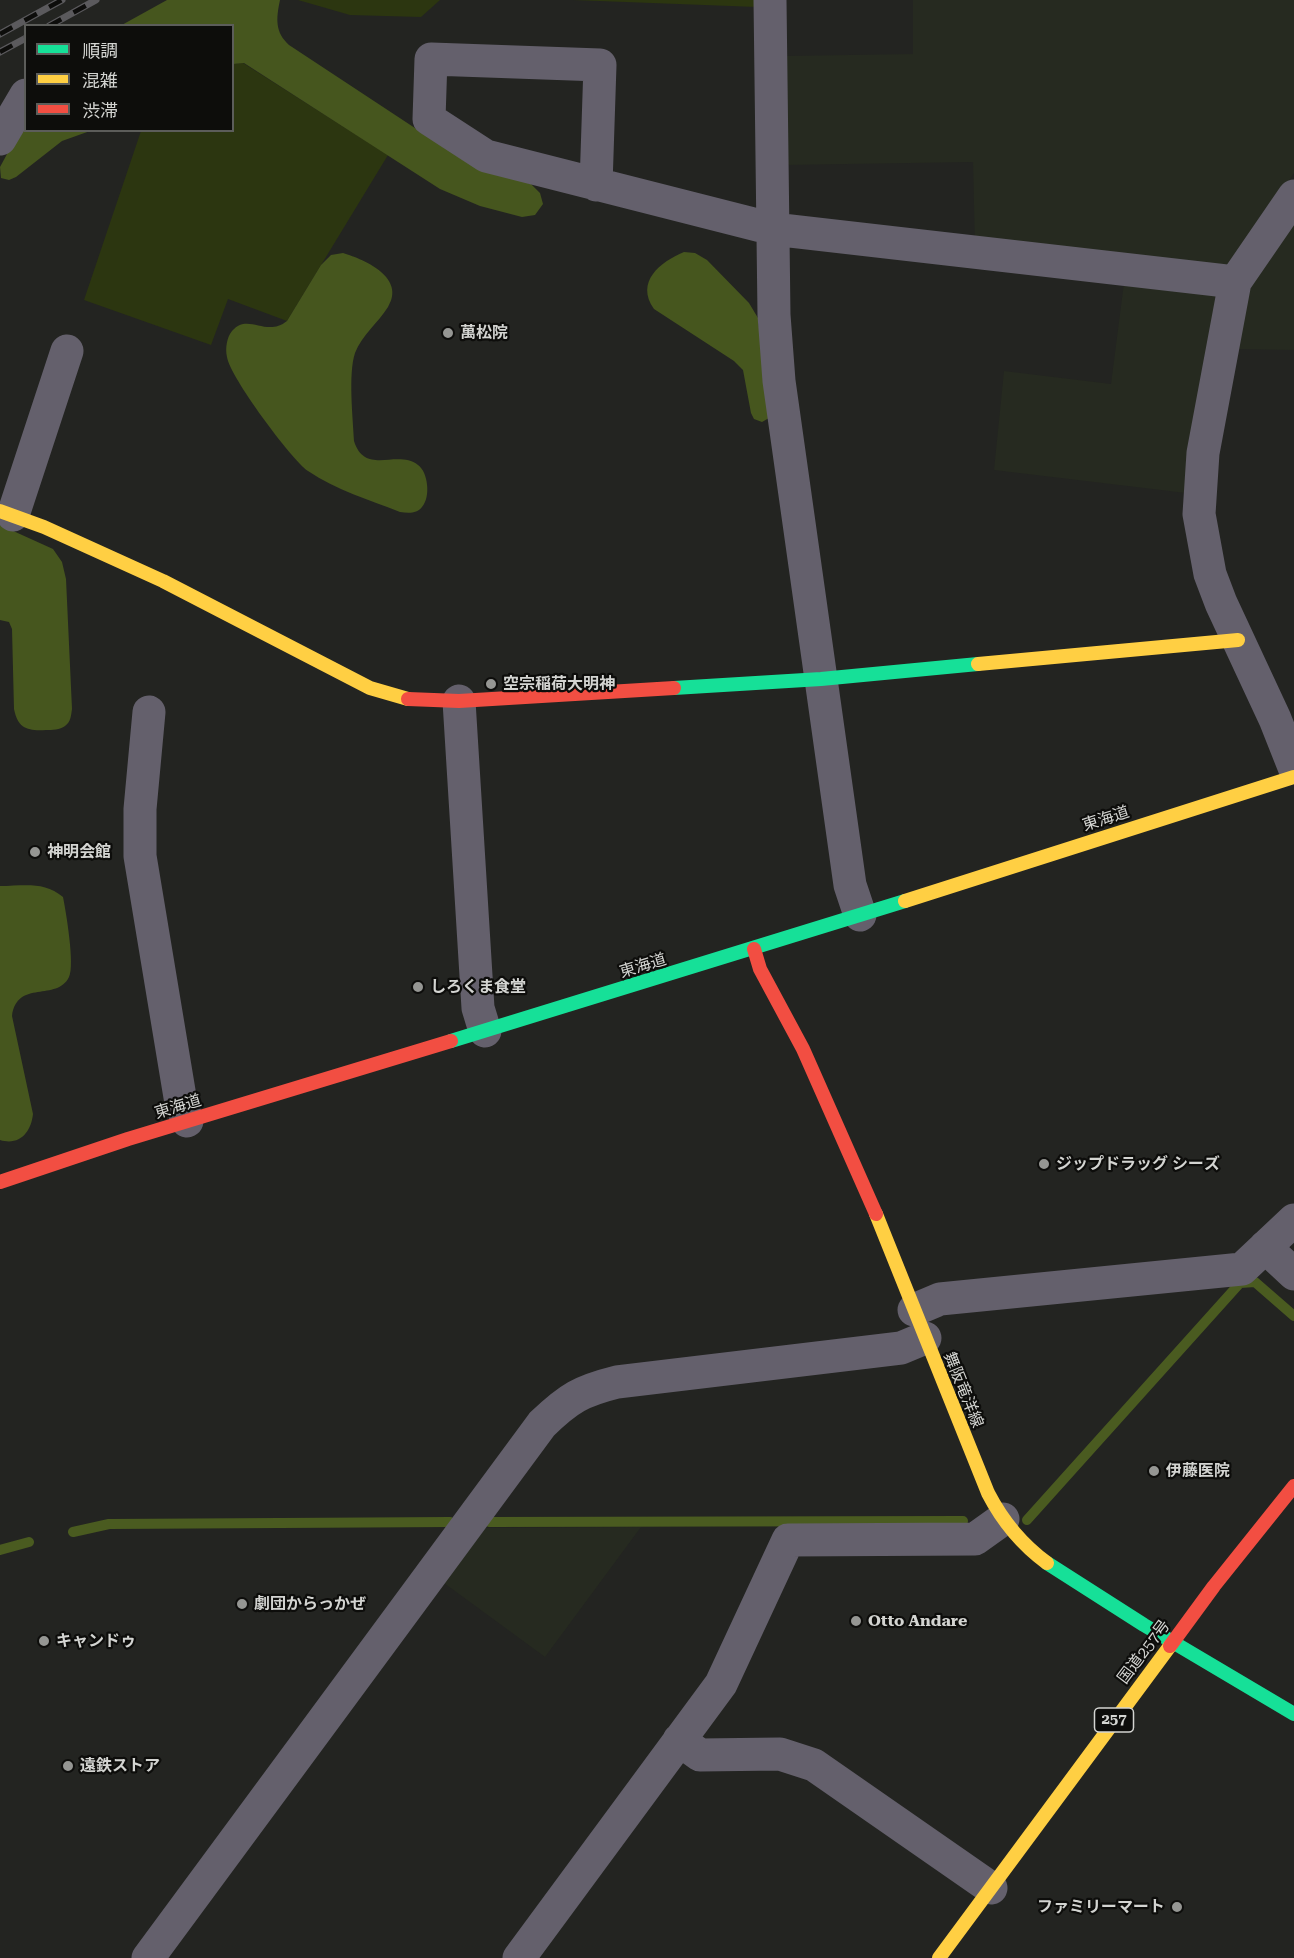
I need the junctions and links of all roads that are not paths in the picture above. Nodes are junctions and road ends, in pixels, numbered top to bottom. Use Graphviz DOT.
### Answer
graph roads {
  1 [pos="770,0"];
  2 [pos="24,98"];
  3 [pos="0,139"];
  4 [pos="596,184"];
  5 [pos="1294,196"];
  6 [pos="773,229"];
  7 [pos="1235,282"];
  8 [pos="67,351"];
  9 [pos="6,513"];
  10 [pos="1238,640"];
  11 [pos="822,679"];
  12 [pos="459,701"];
  13 [pos="149,712"];
  14 [pos="1294,767"];
  15 [pos="1294,777"];
  16 [pos="860,915"];
  17 [pos="754,949"];
  18 [pos="485,1031"];
  19 [pos="187,1121"];
  20 [pos="0,1182"];
  21 [pos="1294,1220"];
  22 [pos="1265,1248"];
  23 [pos="1294,1274"];
  24 [pos="919,1324"];
  25 [pos="1294,1486"];
  26 [pos="1003,1519"];
  27 [pos="1172,1641"];
  28 [pos="1294,1714"];
  29 [pos="680,1740"];
  30 [pos="991,1888"];
  31 [pos="147,1958"];
  32 [pos="519,1958"];
  33 [pos="939,1958"];
  1 -- 6 [label="street"];
  2 -- 3 [label="street"];
  4 -- 4 [label="street"];
  4 -- 6 [label="street"];
  5 -- 7 [label="street"];
  6 -- 7 [label="street"];
  6 -- 11 [label="street"];
  7 -- 10 [label="street"];
  8 -- 9 [label="street"];
  9 -- 12 [label="main road"];
  10 -- 11 [label="main road"];
  10 -- 14 [label="street"];
  11 -- 12 [label="main road"];
  11 -- 16 [label="street"];
  12 -- 18 [label="street"];
  13 -- 19 [label="street"];
  15 -- 16 [label="main road, 東海道"];
  16 -- 17 [label="main road, 東海道"];
  17 -- 18 [label="main road, 東海道"];
  17 -- 24 [label="main road, 舞阪竜洋線"];
  18 -- 19 [label="main road, 東海道"];
  19 -- 20 [label="main road, 東海道"];
  21 -- 22 [label="street"];
  22 -- 23 [label="street"];
  22 -- 24 [label="street"];
  24 -- 26 [label="main road, 舞阪竜洋線"];
  24 -- 31 [label="street"];
  25 -- 27 [label="main road, 国道257号 / 257"];
  26 -- 27 [label="main road, 舞阪竜洋線"];
  26 -- 29 [label="street"];
  27 -- 28 [label="main road, 舞阪竜洋線"];
  27 -- 30 [label="main road, 国道257号 / 257"];
  29 -- 30 [label="street"];
  29 -- 32 [label="street"];
  30 -- 33 [label="main road, 国道257号 / 257"];
}
